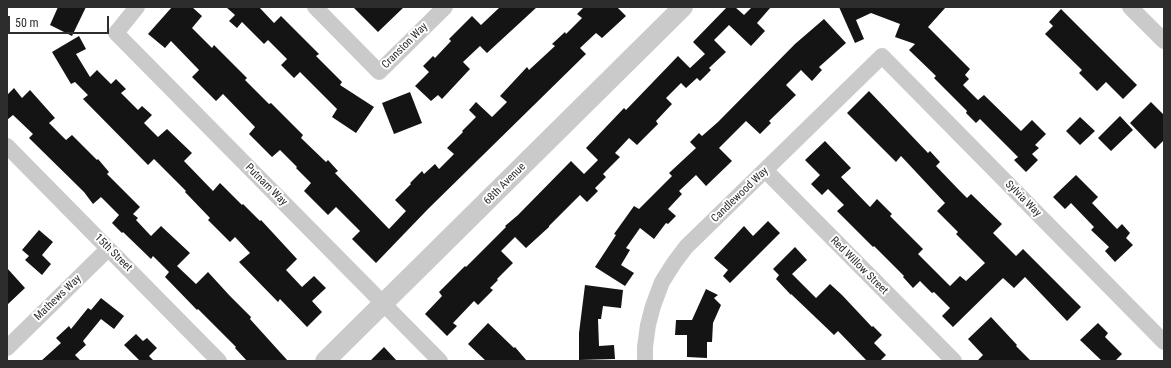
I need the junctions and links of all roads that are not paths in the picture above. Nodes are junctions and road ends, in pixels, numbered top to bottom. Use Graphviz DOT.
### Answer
graph roads {
  1 [pos="137,7"];
  2 [pos="315,7"];
  3 [pos="444,7"];
  4 [pos="683,7"];
  5 [pos="1130,7"];
  6 [pos="1164,41"];
  7 [pos="882,56"];
  8 [pos="7,146"];
  9 [pos="765,170"];
  10 [pos="108,249"];
  11 [pos="384,304"];
  12 [pos="1164,342"];
  13 [pos="7,348"];
  14 [pos="219,361"];
  15 [pos="325,361"];
  16 [pos="440,361"];
  17 [pos="645,361"];
  18 [pos="954,361"];
  1 -- 11 [label="street, Putnam Way"];
  2 -- 3 [label="street, Cranston Way"];
  4 -- 11 [label="street, 68th Avenue"];
  5 -- 6 [label="street"];
  7 -- 9 [label="street, Candlewood Way"];
  7 -- 12 [label="street, Sylvia Way"];
  8 -- 10 [label="street, 15th Street"];
  9 -- 17 [label="street, Candlewood Way"];
  9 -- 18 [label="street, Red Willow Street"];
  10 -- 13 [label="street, Mathews Way"];
  10 -- 14 [label="street, 15th Street"];
  11 -- 15 [label="street, 68th Avenue"];
  11 -- 16 [label="street, Putnam Way"];
}
